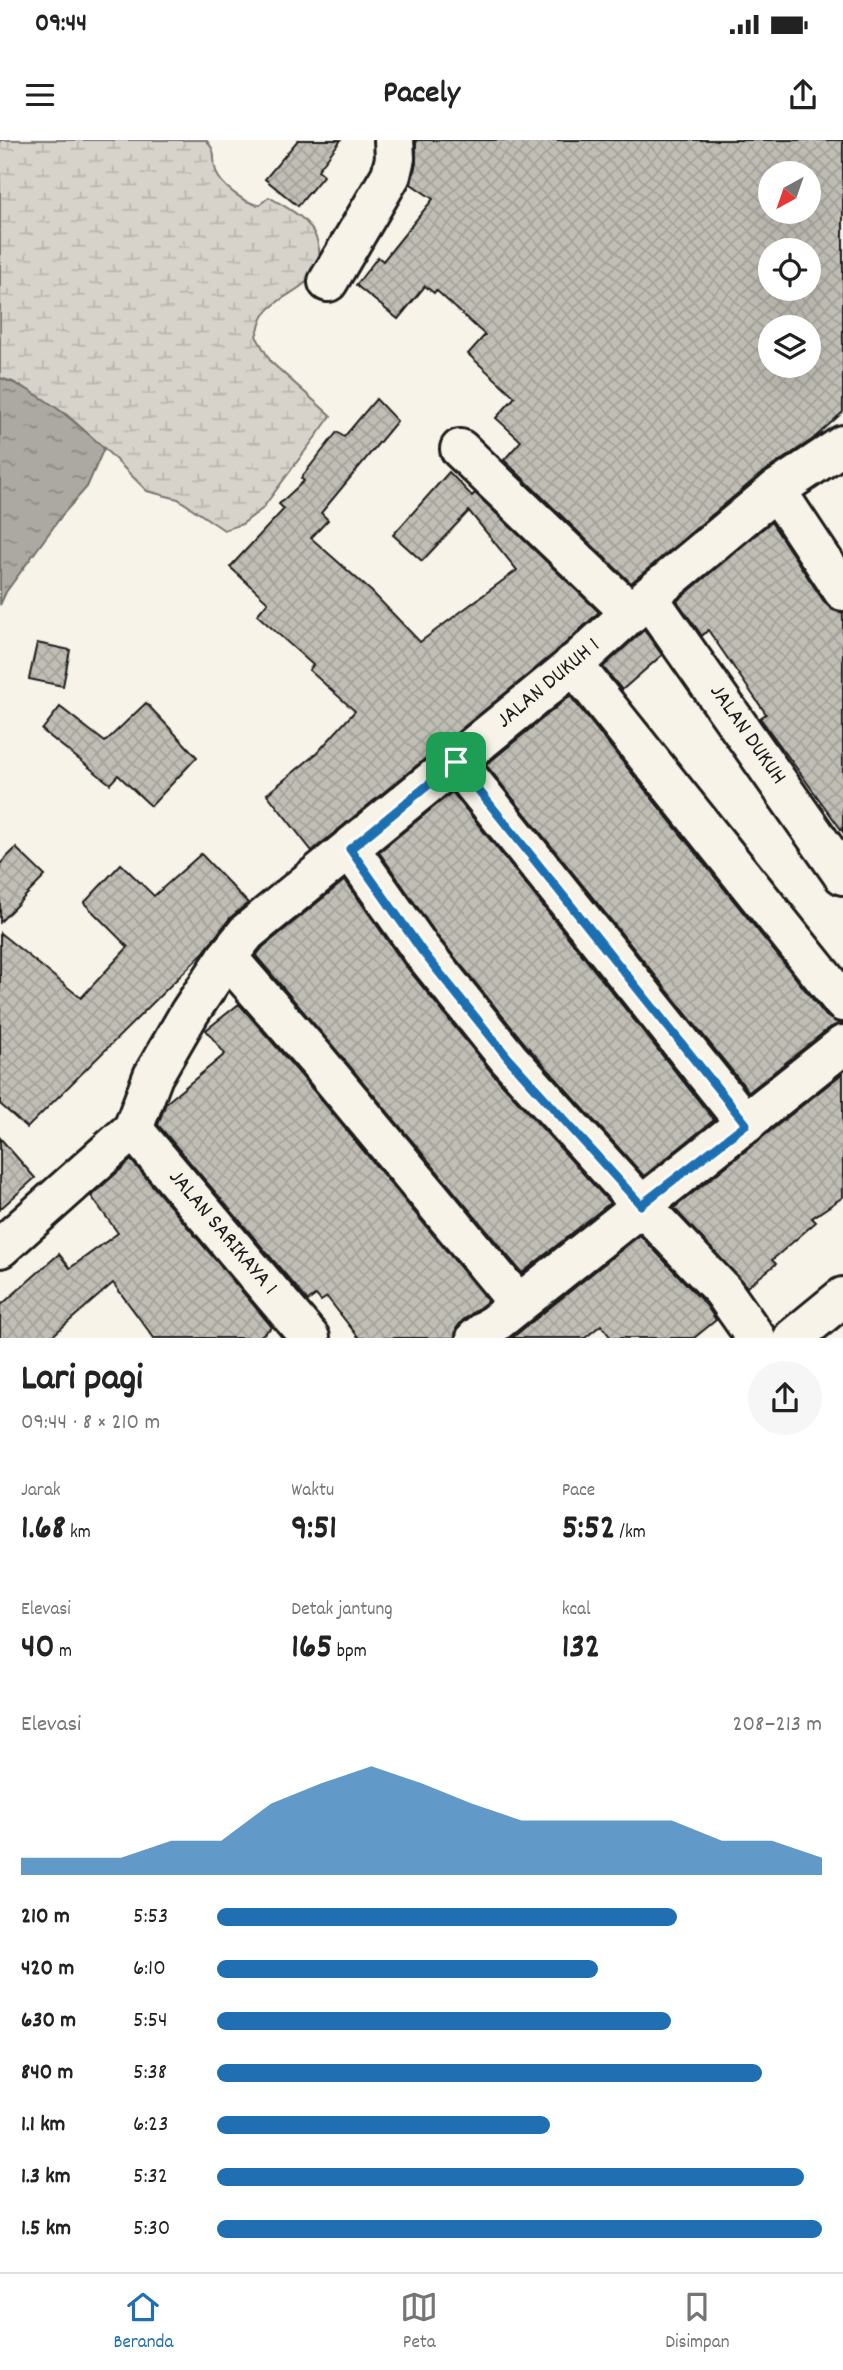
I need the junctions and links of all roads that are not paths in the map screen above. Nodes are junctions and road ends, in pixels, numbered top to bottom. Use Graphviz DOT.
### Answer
graph roads {
  1 [pos="394,140"];
  2 [pos="328,282"];
  3 [pos="843,445"];
  4 [pos="460,449"];
  5 [pos="776,491"];
  6 [pos="843,592"];
  7 [pos="640,605"];
  8 [pos="573,664"];
  9 [pos="456,762"];
  10 [pos="350,849"];
  11 [pos="843,875"];
  12 [pos="227,957"];
  13 [pos="843,1002"];
  14 [pos="843,1045"];
  15 [pos="746,1124"];
  16 [pos="133,1129"];
  17 [pos="641,1205"];
  18 [pos="0,1248"];
  19 [pos="843,1297"];
  20 [pos="518,1303"];
  21 [pos="308,1337"];
  22 [pos="476,1338"];
  23 [pos="756,1338"];
  24 [pos="793,1338"];
  1 -- 2 [label="main road"];
  3 -- 5 [label="main road, JALAN DUKUH 1"];
  4 -- 7 [label="main road, JALAN DUKUH"];
  5 -- 6 [label="main road"];
  5 -- 7 [label="main road, JALAN DUKUH 1"];
  7 -- 8 [label="main road, JALAN DUKUH 1"];
  7 -- 11 [label="main road, JALAN DUKUH"];
  8 -- 9 [label="main road, JALAN DUKUH 1"];
  8 -- 13 [label="main road"];
  9 -- 10 [label="main road, JALAN DUKUH 1"];
  9 -- 15 [label="main road"];
  10 -- 12 [label="main road, JALAN DUKUH 1"];
  10 -- 17 [label="main road"];
  12 -- 16 [label="main road, JALAN DUKUH 1"];
  12 -- 20 [label="main road"];
  14 -- 15 [label="main road"];
  15 -- 17 [label="main road"];
  16 -- 18 [label="main road, JALAN DUKUH 1"];
  16 -- 21 [label="main road, JALAN SARIKAYA 1"];
  17 -- 20 [label="main road"];
  17 -- 23 [label="main road"];
  19 -- 24 [label="main road"];
  20 -- 22 [label="main road"];
}
